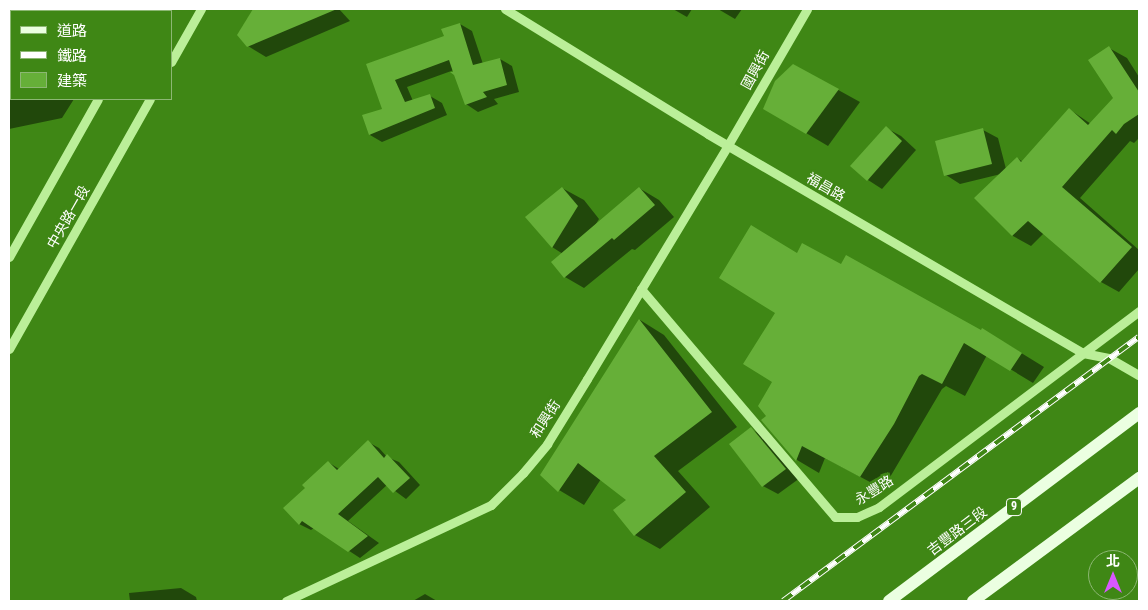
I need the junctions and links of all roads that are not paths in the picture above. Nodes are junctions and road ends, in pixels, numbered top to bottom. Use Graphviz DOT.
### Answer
graph roads {
  1 [pos="202,9"];
  2 [pos="505,9"];
  3 [pos="807,9"];
  4 [pos="172,60"];
  5 [pos="97,100"];
  6 [pos="149,100"];
  7 [pos="728,145"];
  8 [pos="9,257"];
  9 [pos="641,289"];
  10 [pos="1139,311"];
  11 [pos="9,349"];
  12 [pos="1083,353"];
  13 [pos="1139,375"];
  14 [pos="1139,413"];
  15 [pos="1139,478"];
  16 [pos="286,601"];
  17 [pos="889,601"];
  18 [pos="973,601"];
  1 -- 4 [label="street"];
  2 -- 7 [label="street, 福昌路"];
  3 -- 7 [label="street, 國興街"];
  5 -- 8 [label="street"];
  6 -- 11 [label="street, 中央路一段"];
  7 -- 9 [label="street, 和興街"];
  7 -- 12 [label="street, 福昌路"];
  9 -- 12 [label="street, 永豐路"];
  9 -- 16 [label="street, 和興街"];
  10 -- 12 [label="street, 永豐路"];
  12 -- 13 [label="street, 福昌路"];
  14 -- 17 [label="main road, 吉豐路三段 / 9"];
  15 -- 18 [label="main road"];
}
